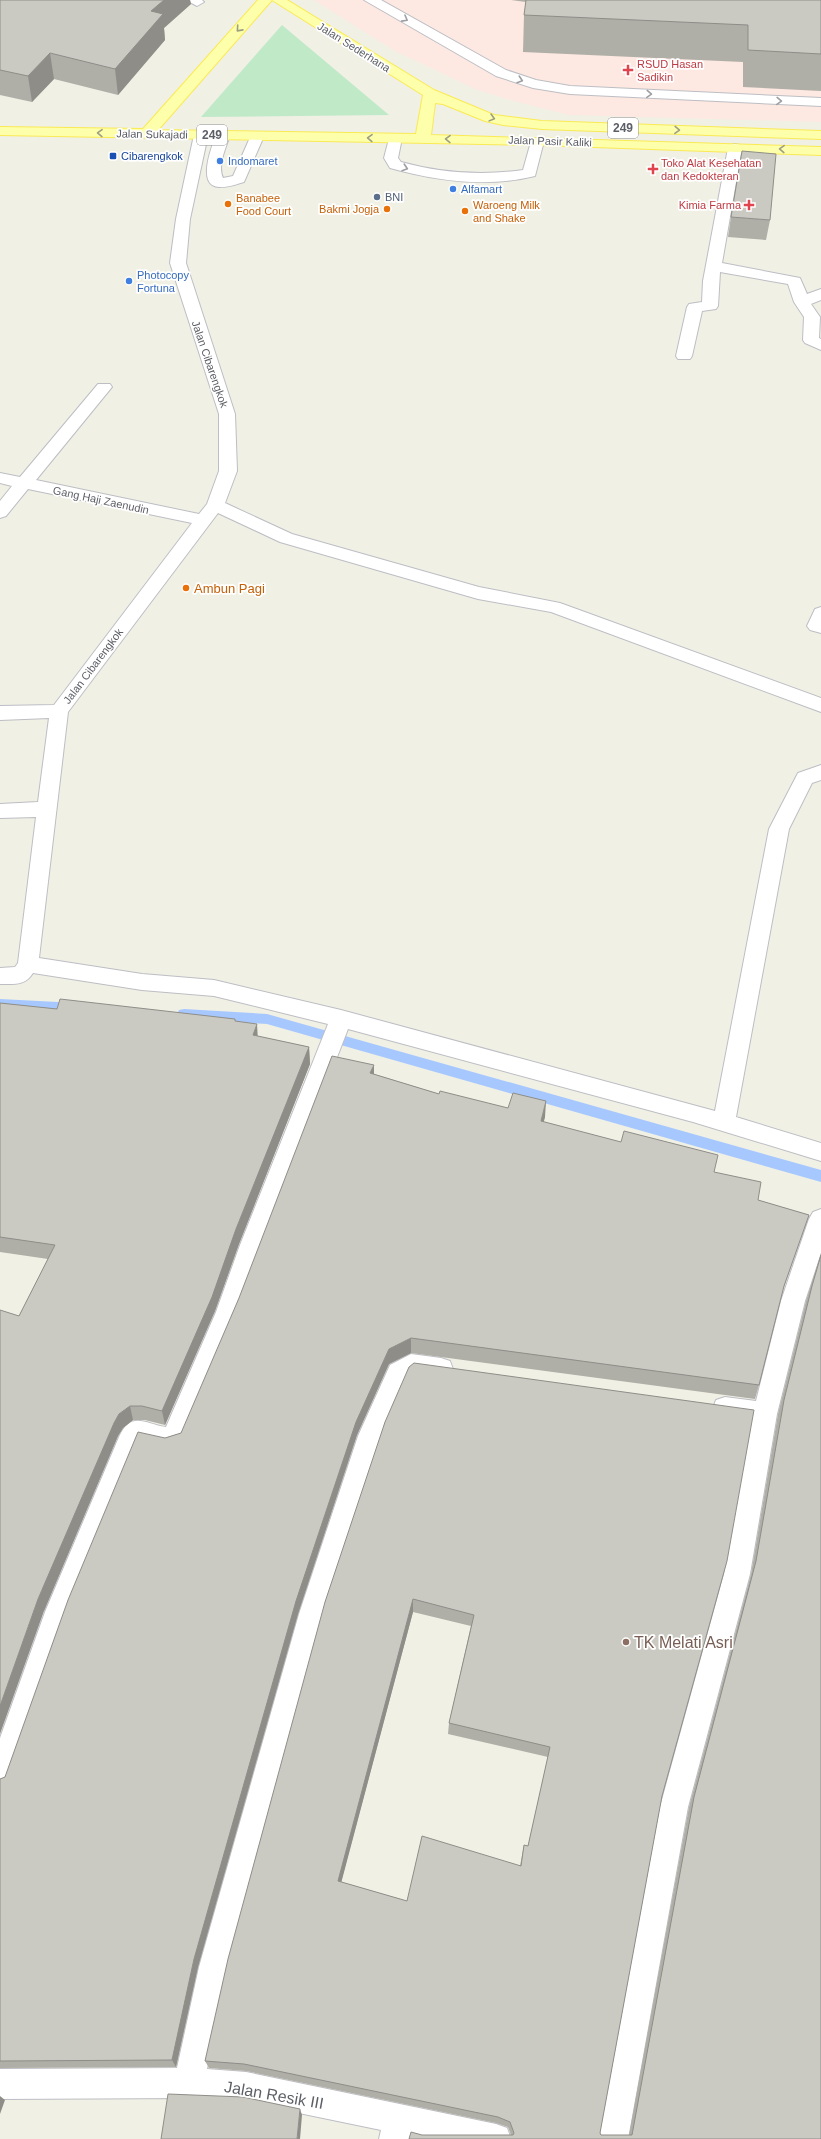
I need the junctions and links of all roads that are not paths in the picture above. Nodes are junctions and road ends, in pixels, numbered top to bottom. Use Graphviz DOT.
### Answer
graph roads {
  1 [pos="265,0"];
  2 [pos="278,0"];
  3 [pos="372,0"];
  4 [pos="430,93"];
  5 [pos="821,102"];
  6 [pos="0,131"];
  7 [pos="147,134"];
  8 [pos="201,135"];
  9 [pos="223,135"];
  10 [pos="821,135"];
  11 [pos="257,136"];
  12 [pos="395,138"];
  13 [pos="423,138"];
  14 [pos="500,140"];
  15 [pos="537,141"];
  16 [pos="735,148"];
  17 [pos="821,151"];
  18 [pos="714,266"];
  19 [pos="821,294"];
  20 [pos="802,302"];
  21 [pos="821,345"];
  22 [pos="684,356"];
  23 [pos="104,387"];
  24 [pos="0,478"];
  25 [pos="25,484"];
  26 [pos="215,504"];
  27 [pos="0,512"];
  28 [pos="203,520"];
  29 [pos="821,613"];
  30 [pos="821,627"];
  31 [pos="821,705"];
  32 [pos="59,711"];
  33 [pos="0,713"];
  34 [pos="821,772"];
  35 [pos="47,809"];
  36 [pos="0,811"];
  37 [pos="28,964"];
  38 [pos="0,976"];
  39 [pos="336,1033"];
  40 [pos="724,1123"];
  41 [pos="821,1152"];
  42 [pos="821,1219"];
  43 [pos="466,1373"];
  44 [pos="702,1405"];
  45 [pos="765,1414"];
  46 [pos="0,1777"];
  47 [pos="0,2084"];
  48 [pos="189,2084"];
  49 [pos="397,2129"];
  50 [pos="496,2139"];
  51 [pos="613,2139"];
  1 -- 7 [label="main road, one-way"];
  2 -- 4 [label="main road, Jalan Sederhana"];
  3 -- 5 [label="street, one-way"];
  4 -- 10 [label="main road, Jalan Pasir Kaliki / 249, one-way"];
  4 -- 13 [label="main road"];
  4 -- 14 [label="main road, Jalan Sederhana"];
  7 -- 6 [label="main road, Jalan Sukajadi / 249, one-way"];
  7 -- 8 [label="main road, Jalan Sukajadi / 249"];
  8 -- 9 [label="main road, Jalan Sukajadi / 249"];
  8 -- 26 [label="street, Jalan Cibarengkok"];
  9 -- 11 [label="main road, Jalan Sukajadi / 249"];
  9 -- 11 [label="street"];
  12 -- 11 [label="main road, Jalan Sukajadi / 249, one-way"];
  12 -- 13 [label="main road, Jalan Sukajadi / 249"];
  12 -- 15 [label="street, one-way"];
  14 -- 13 [label="main road, Jalan Pasir Kaliki / 249, one-way"];
  14 -- 15 [label="main road, Jalan Pasir Kaliki / 249"];
  15 -- 16 [label="main road, Jalan Pasir Kaliki / 249"];
  17 -- 16 [label="main road, Jalan Pasir Kaliki / 249, one-way"];
  16 -- 18 [label="street"];
  18 -- 20 [label="street"];
  18 -- 22 [label="street"];
  19 -- 20 [label="street"];
  20 -- 21 [label="street"];
  23 -- 25 [label="street"];
  24 -- 25 [label="street, Gang Haji Zaenudin"];
  25 -- 27 [label="street"];
  25 -- 28 [label="street, Gang Haji Zaenudin"];
  26 -- 28 [label="street, Jalan Cibarengkok"];
  26 -- 31 [label="street"];
  28 -- 32 [label="street, Jalan Cibarengkok"];
  29 -- 30 [label="street"];
  32 -- 33 [label="street"];
  32 -- 35 [label="street"];
  34 -- 40 [label="street"];
  35 -- 36 [label="street"];
  35 -- 37 [label="street"];
  37 -- 38 [label="street"];
  37 -- 39 [label="street"];
  39 -- 40 [label="street"];
  39 -- 46 [label="street"];
  40 -- 41 [label="street"];
  42 -- 45 [label="street"];
  43 -- 48 [label="street"];
  44 -- 45 [label="street"];
  45 -- 51 [label="street"];
  47 -- 48 [label="street, Jalan Resik III"];
  48 -- 49 [label="street, Jalan Resik III"];
  49 -- 50 [label="street, Jalan Resik III"];
}
